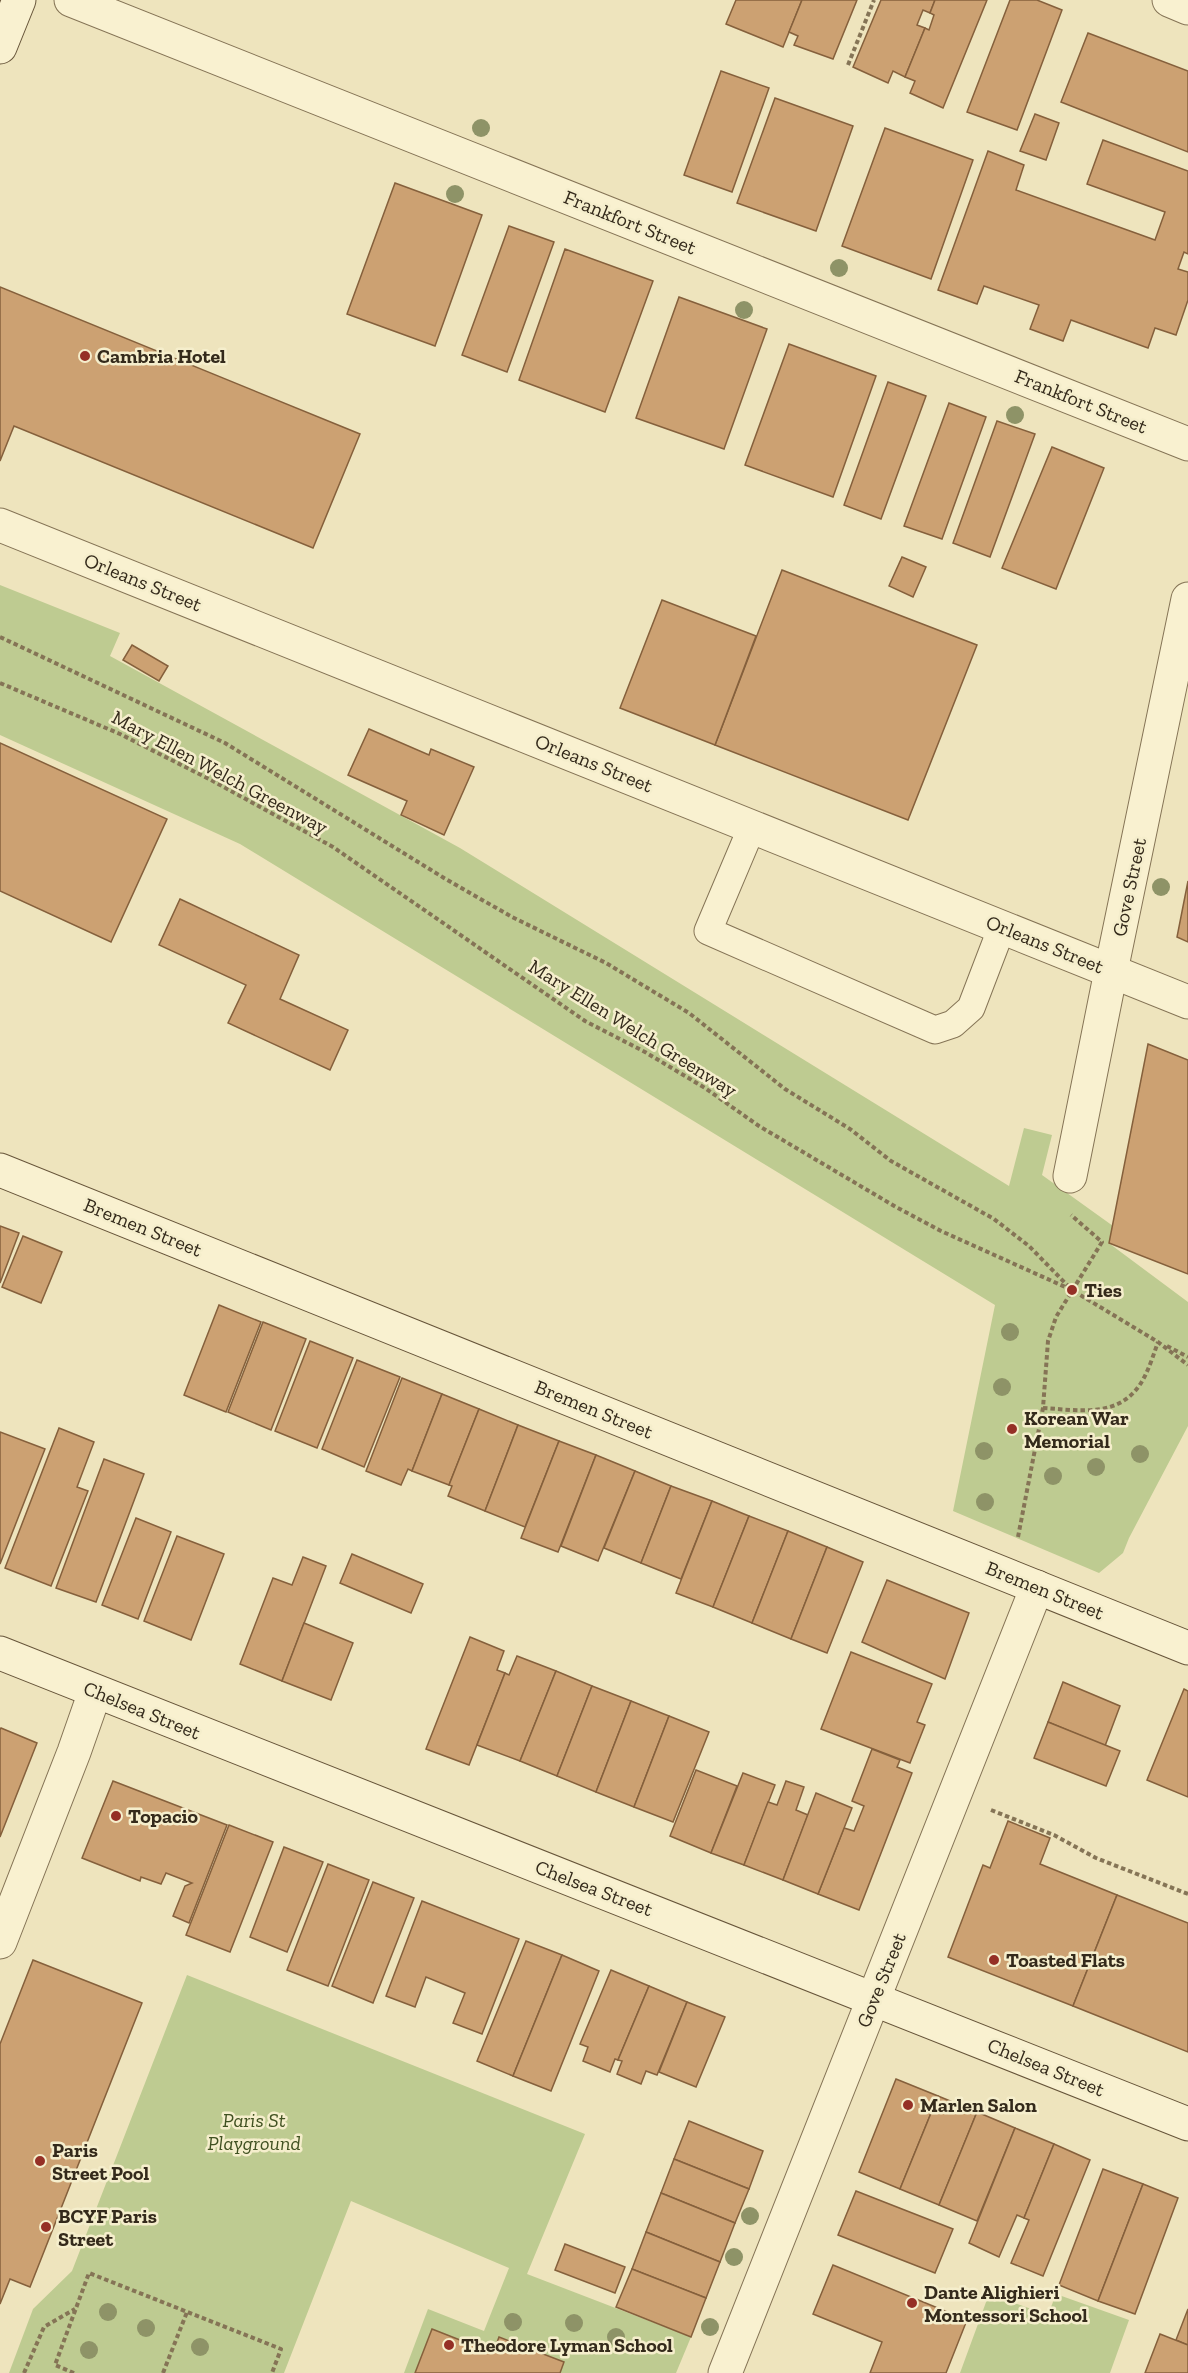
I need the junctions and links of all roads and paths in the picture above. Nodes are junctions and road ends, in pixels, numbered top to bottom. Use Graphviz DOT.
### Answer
graph roads {
  1 [pos="19,0"];
  2 [pos="71,0"];
  3 [pos="874,0"];
  4 [pos="1169,0"];
  5 [pos="1188,8"];
  6 [pos="0,47"];
  7 [pos="848,65"];
  8 [pos="1188,444"];
  9 [pos="0,525"];
  10 [pos="1188,599"];
  11 [pos="0,637"];
  12 [pos="0,683"];
  13 [pos="752,827"];
  14 [pos="1002,927"];
  15 [pos="1111,971"];
  16 [pos="1188,1002"];
  17 [pos="0,1170"];
  18 [pos="1070,1176"];
  19 [pos="1102,1242"];
  20 [pos="1072,1290"];
  21 [pos="1158,1342"];
  22 [pos="1188,1357"];
  23 [pos="1188,1365"];
  24 [pos="1043,1408"];
  25 [pos="1016,1540"];
  26 [pos="1037,1587"];
  27 [pos="1188,1648"];
  28 [pos="0,1653"];
  29 [pos="95,1692"];
  30 [pos="990,1810"];
  31 [pos="1188,1894"];
  32 [pos="0,1942"];
  33 [pos="873,1999"];
  34 [pos="1188,2124"];
  35 [pos="76,2308"];
  36 [pos="188,2312"];
  37 [pos="24,2373"];
  38 [pos="74,2373"];
  39 [pos="163,2373"];
  40 [pos="272,2373"];
  41 [pos="725,2373"];
  1 -- 6 [label="street"];
  2 -- 8 [label="street, Frankfort Street"];
  3 -- 7 [label="path"];
  4 -- 5 [label="street"];
  9 -- 13 [label="street, Orleans Street"];
  10 -- 15 [label="street, Gove Street"];
  11 -- 20 [label="path"];
  12 -- 20 [label="path, Mary Ellen Welch Greenway"];
  13 -- 14 [label="street, Orleans Street"];
  13 -- 14 [label="lane"];
  14 -- 15 [label="street, Orleans Street"];
  15 -- 16 [label="street, Orleans Street"];
  15 -- 18 [label="street, Gove Street"];
  17 -- 26 [label="street, Bremen Street"];
  19 -- 20 [label="path"];
  20 -- 21 [label="path, Mary Ellen Welch Greenway"];
  20 -- 24 [label="path"];
  21 -- 22 [label="path"];
  21 -- 23 [label="path, Mary Ellen Welch Greenway"];
  21 -- 24 [label="path"];
  24 -- 25 [label="path"];
  26 -- 27 [label="street, Bremen Street"];
  26 -- 33 [label="street, Gove Street"];
  28 -- 29 [label="street, Chelsea Street"];
  29 -- 32 [label="street"];
  29 -- 33 [label="street, Chelsea Street"];
  30 -- 31 [label="path"];
  33 -- 34 [label="street, Chelsea Street"];
  33 -- 41 [label="street, Gove Street"];
  35 -- 36 [label="path"];
  35 -- 37 [label="path"];
  35 -- 38 [label="path"];
  36 -- 39 [label="path"];
  36 -- 40 [label="path"];
}
